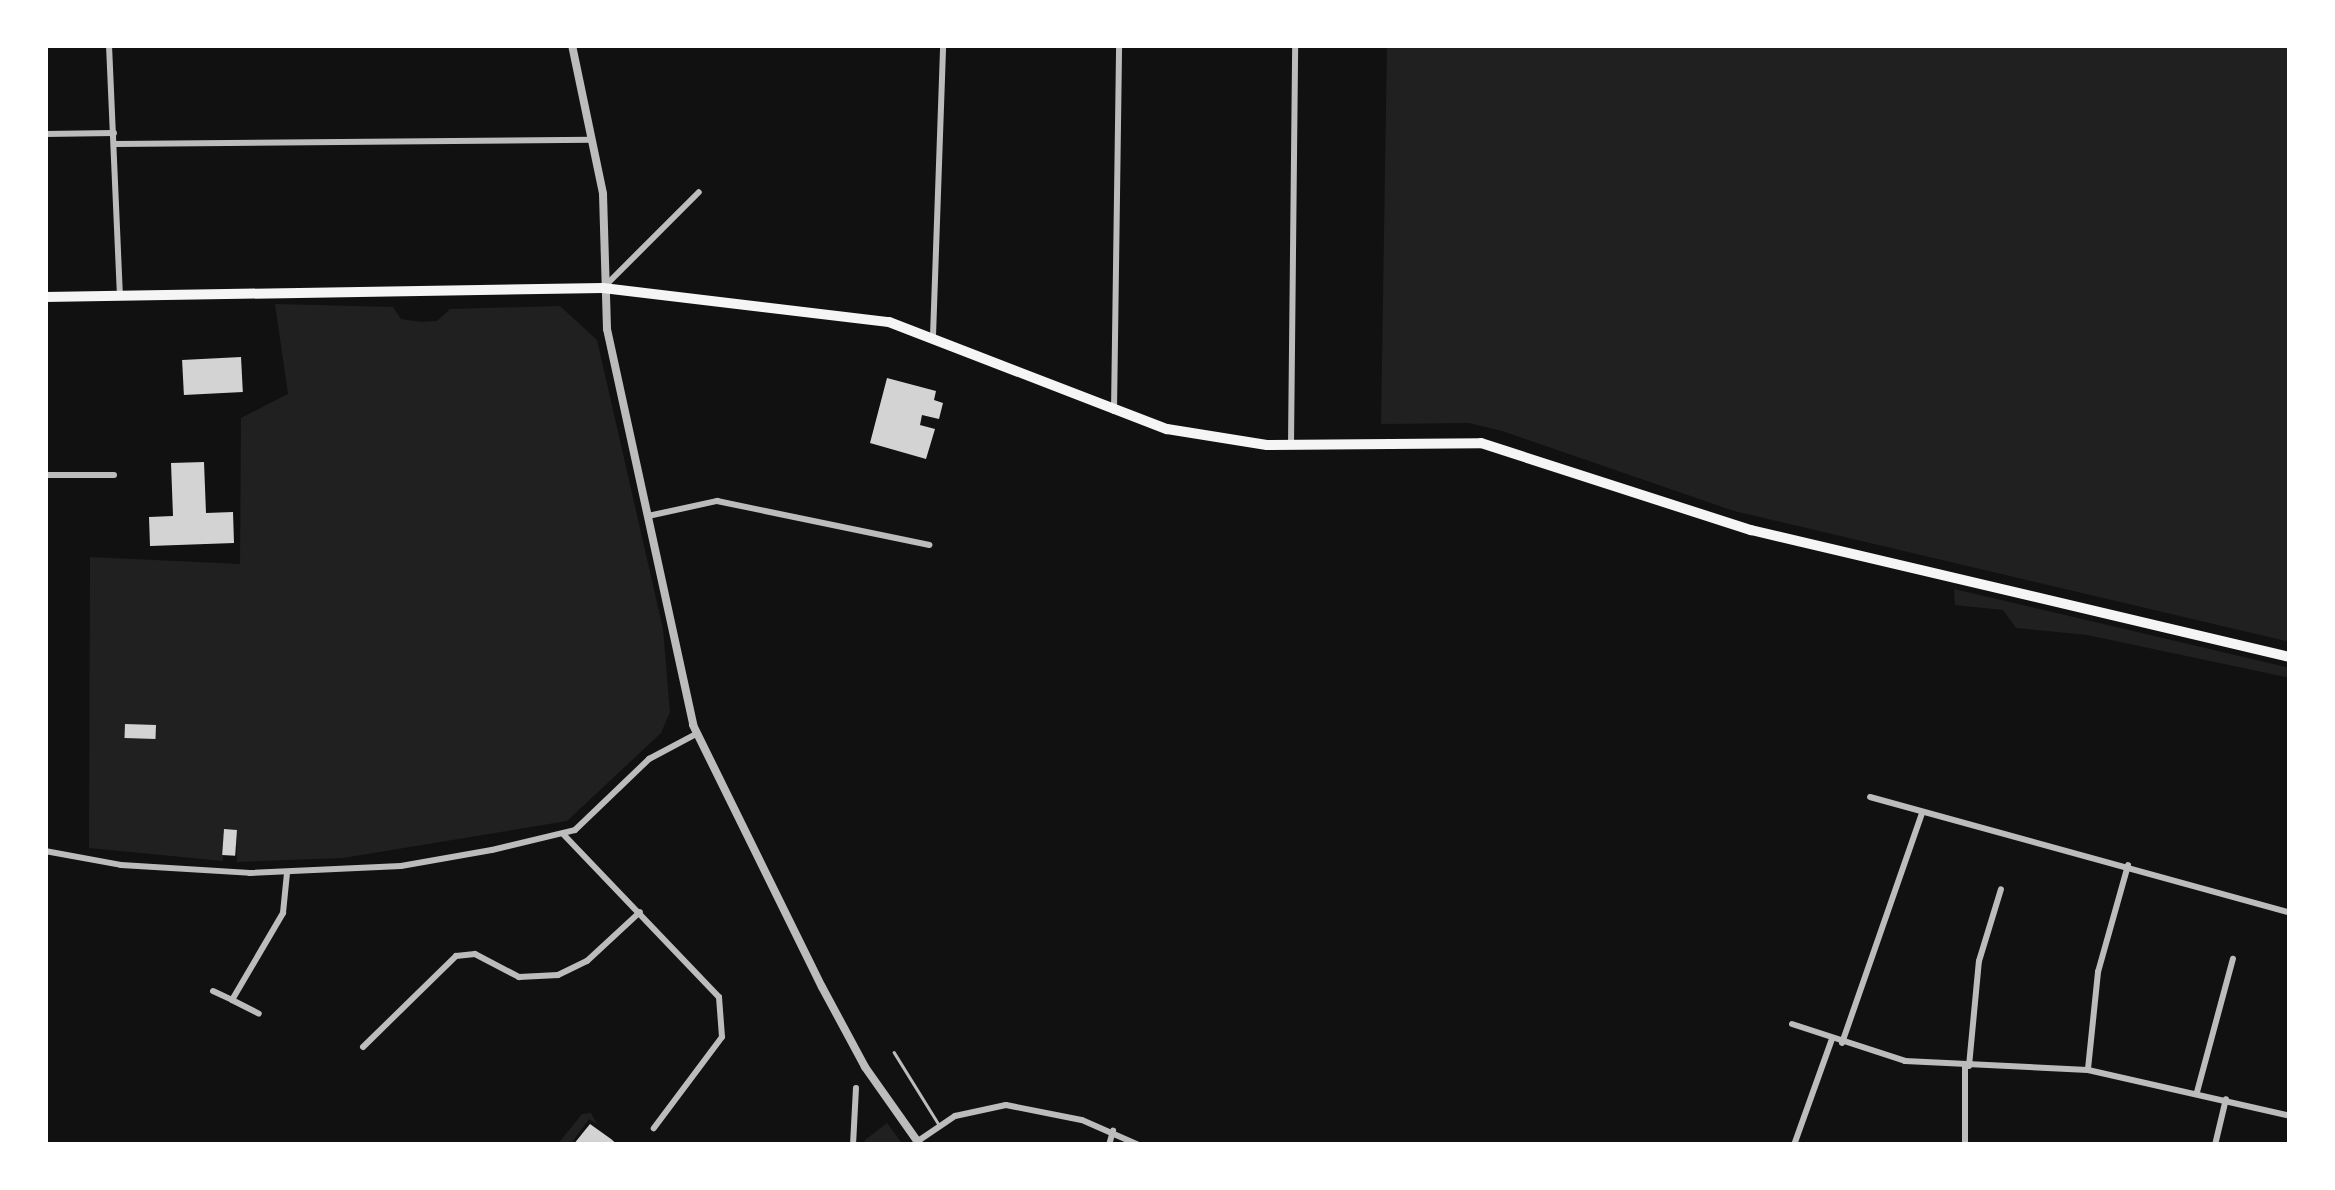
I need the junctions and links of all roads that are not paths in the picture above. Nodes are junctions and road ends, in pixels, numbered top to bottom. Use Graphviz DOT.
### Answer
graph roads {
  1 [pos="109,45"];
  2 [pos="572,45"];
  3 [pos="942,45"];
  4 [pos="1119,45"];
  5 [pos="1295,45"];
  6 [pos="114,133"];
  7 [pos="45,134"];
  8 [pos="592,140"];
  9 [pos="115,144"];
  10 [pos="699,192"];
  11 [pos="603,288"];
  12 [pos="120,294"];
  13 [pos="45,297"];
  14 [pos="933,336"];
  15 [pos="1114,413"];
  16 [pos="1291,445"];
  17 [pos="45,475"];
  18 [pos="114,475"];
  19 [pos="648,516"];
  20 [pos="930,545"];
  21 [pos="2290,657"];
  22 [pos="696,734"];
  23 [pos="1870,798"];
  24 [pos="1922,813"];
  25 [pos="564,835"];
  26 [pos="45,851"];
  27 [pos="2128,865"];
  28 [pos="287,872"];
  29 [pos="2000,889"];
  30 [pos="640,912"];
  31 [pos="2290,913"];
  32 [pos="2232,959"];
  33 [pos="213,991"];
  34 [pos="232,1000"];
  35 [pos="259,1014"];
  36 [pos="1792,1024"];
  37 [pos="1832,1039"];
  38 [pos="1842,1042"];
  39 [pos="362,1047"];
  40 [pos="894,1052"];
  41 [pos="1967,1066"];
  42 [pos="2088,1070"];
  43 [pos="856,1088"];
  44 [pos="2197,1092"];
  45 [pos="2226,1099"];
  46 [pos="2290,1116"];
  47 [pos="939,1124"];
  48 [pos="654,1128"];
  49 [pos="1113,1131"];
  50 [pos="919,1143"];
  51 [pos="853,1145"];
  52 [pos="1108,1145"];
  53 [pos="1138,1145"];
  54 [pos="1794,1145"];
  55 [pos="1965,1145"];
  56 [pos="2215,1145"];
  1 -- 6 [label="street"];
  2 -- 8 [label="street"];
  3 -- 14 [label="street"];
  4 -- 15 [label="street"];
  5 -- 16 [label="street"];
  6 -- 7 [label="street"];
  6 -- 9 [label="street"];
  8 -- 9 [label="street"];
  8 -- 11 [label="street"];
  9 -- 12 [label="street"];
  10 -- 11 [label="street"];
  11 -- 12 [label="main road"];
  11 -- 14 [label="main road"];
  11 -- 19 [label="street"];
  12 -- 13 [label="main road"];
  14 -- 15 [label="main road"];
  15 -- 16 [label="main road"];
  16 -- 21 [label="main road"];
  17 -- 18 [label="street"];
  19 -- 20 [label="street"];
  19 -- 22 [label="street"];
  22 -- 25 [label="street"];
  22 -- 50 [label="street"];
  23 -- 24 [label="street"];
  24 -- 27 [label="street"];
  24 -- 38 [label="street"];
  25 -- 28 [label="street"];
  25 -- 30 [label="street"];
  26 -- 28 [label="street"];
  27 -- 31 [label="street"];
  27 -- 42 [label="street"];
  28 -- 34 [label="street"];
  29 -- 41 [label="street"];
  30 -- 39 [label="street"];
  30 -- 48 [label="street"];
  32 -- 44 [label="street"];
  33 -- 34 [label="street"];
  34 -- 35 [label="street"];
  36 -- 37 [label="street"];
  37 -- 38 [label="street"];
  37 -- 54 [label="street"];
  38 -- 41 [label="street"];
  40 -- 47 [label="lane"];
  41 -- 42 [label="street"];
  41 -- 55 [label="street"];
  42 -- 44 [label="street"];
  43 -- 51 [label="street"];
  44 -- 45 [label="street"];
  45 -- 46 [label="street"];
  45 -- 56 [label="street"];
  47 -- 49 [label="street"];
  47 -- 50 [label="street"];
  49 -- 52 [label="street"];
  49 -- 53 [label="street"];
}
